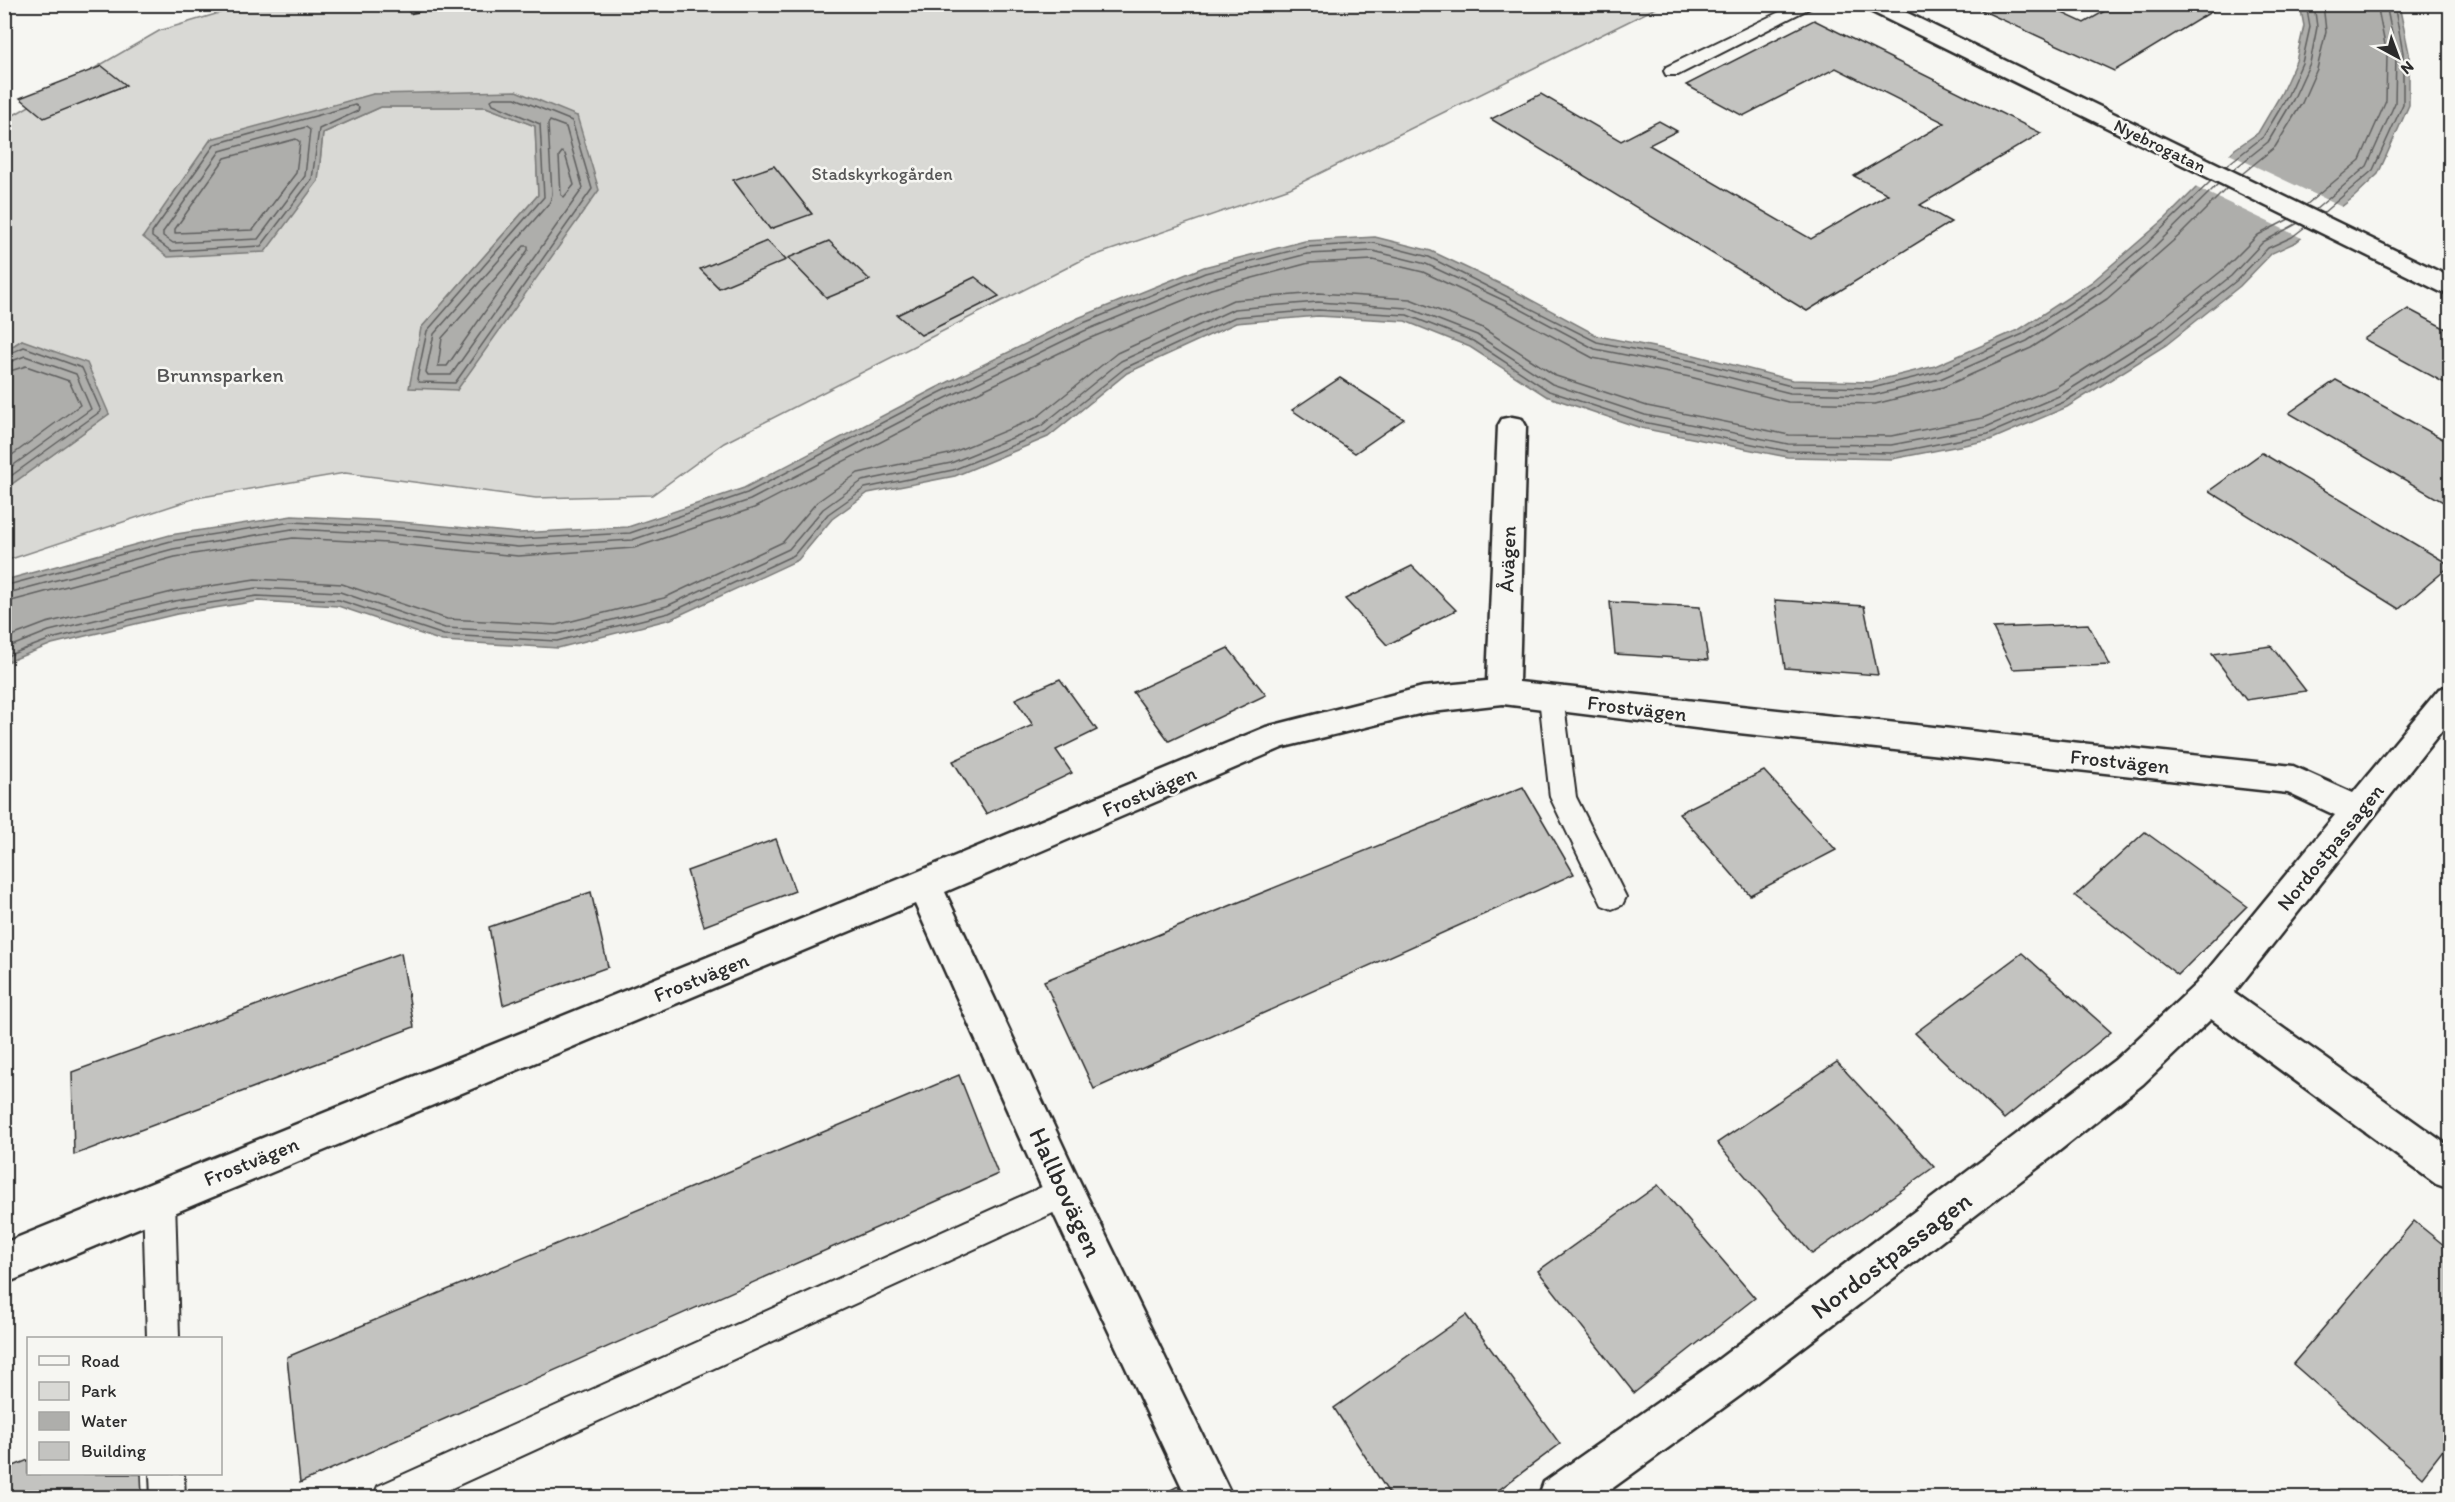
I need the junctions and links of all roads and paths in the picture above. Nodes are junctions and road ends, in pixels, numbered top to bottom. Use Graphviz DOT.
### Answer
graph roads {
  1 [pos="1810,4"];
  2 [pos="1871,4"];
  3 [pos="1672,71"];
  4 [pos="2451,286"];
  5 [pos="1512,426"];
  6 [pos="1503,692"];
  7 [pos="1551,697"];
  8 [pos="2451,698"];
  9 [pos="2360,812"];
  10 [pos="924,885"];
  11 [pos="1612,897"];
  12 [pos="2209,996"];
  13 [pos="2451,1170"];
  14 [pos="1064,1192"];
  15 [pos="159,1199"];
  16 [pos="4,1264"];
  17 [pos="163,1337"];
  18 [pos="168,1475"];
  19 [pos="168,1497"];
  20 [pos="390,1497"];
  21 [pos="1211,1497"];
  22 [pos="1560,1497"];
  1 -- 3 [label="lane"];
  2 -- 4 [label="street, Nyebrogatan"];
  5 -- 6 [label="street, Åvägen"];
  6 -- 7 [label="street, Frostvägen"];
  6 -- 10 [label="street, Frostvägen"];
  7 -- 9 [label="street, Frostvägen"];
  7 -- 11 [label="lane"];
  8 -- 9 [label="street, Nordostpassagen"];
  9 -- 12 [label="street, Nordostpassagen"];
  10 -- 14 [label="street, Hallbovägen"];
  10 -- 15 [label="street, Frostvägen"];
  12 -- 13 [label="street"];
  12 -- 22 [label="street, Nordostpassagen"];
  14 -- 20 [label="lane"];
  14 -- 21 [label="street, Hallbovägen"];
  15 -- 16 [label="street, Frostvägen"];
  15 -- 17 [label="lane"];
  18 -- 19 [label="lane"];
}
